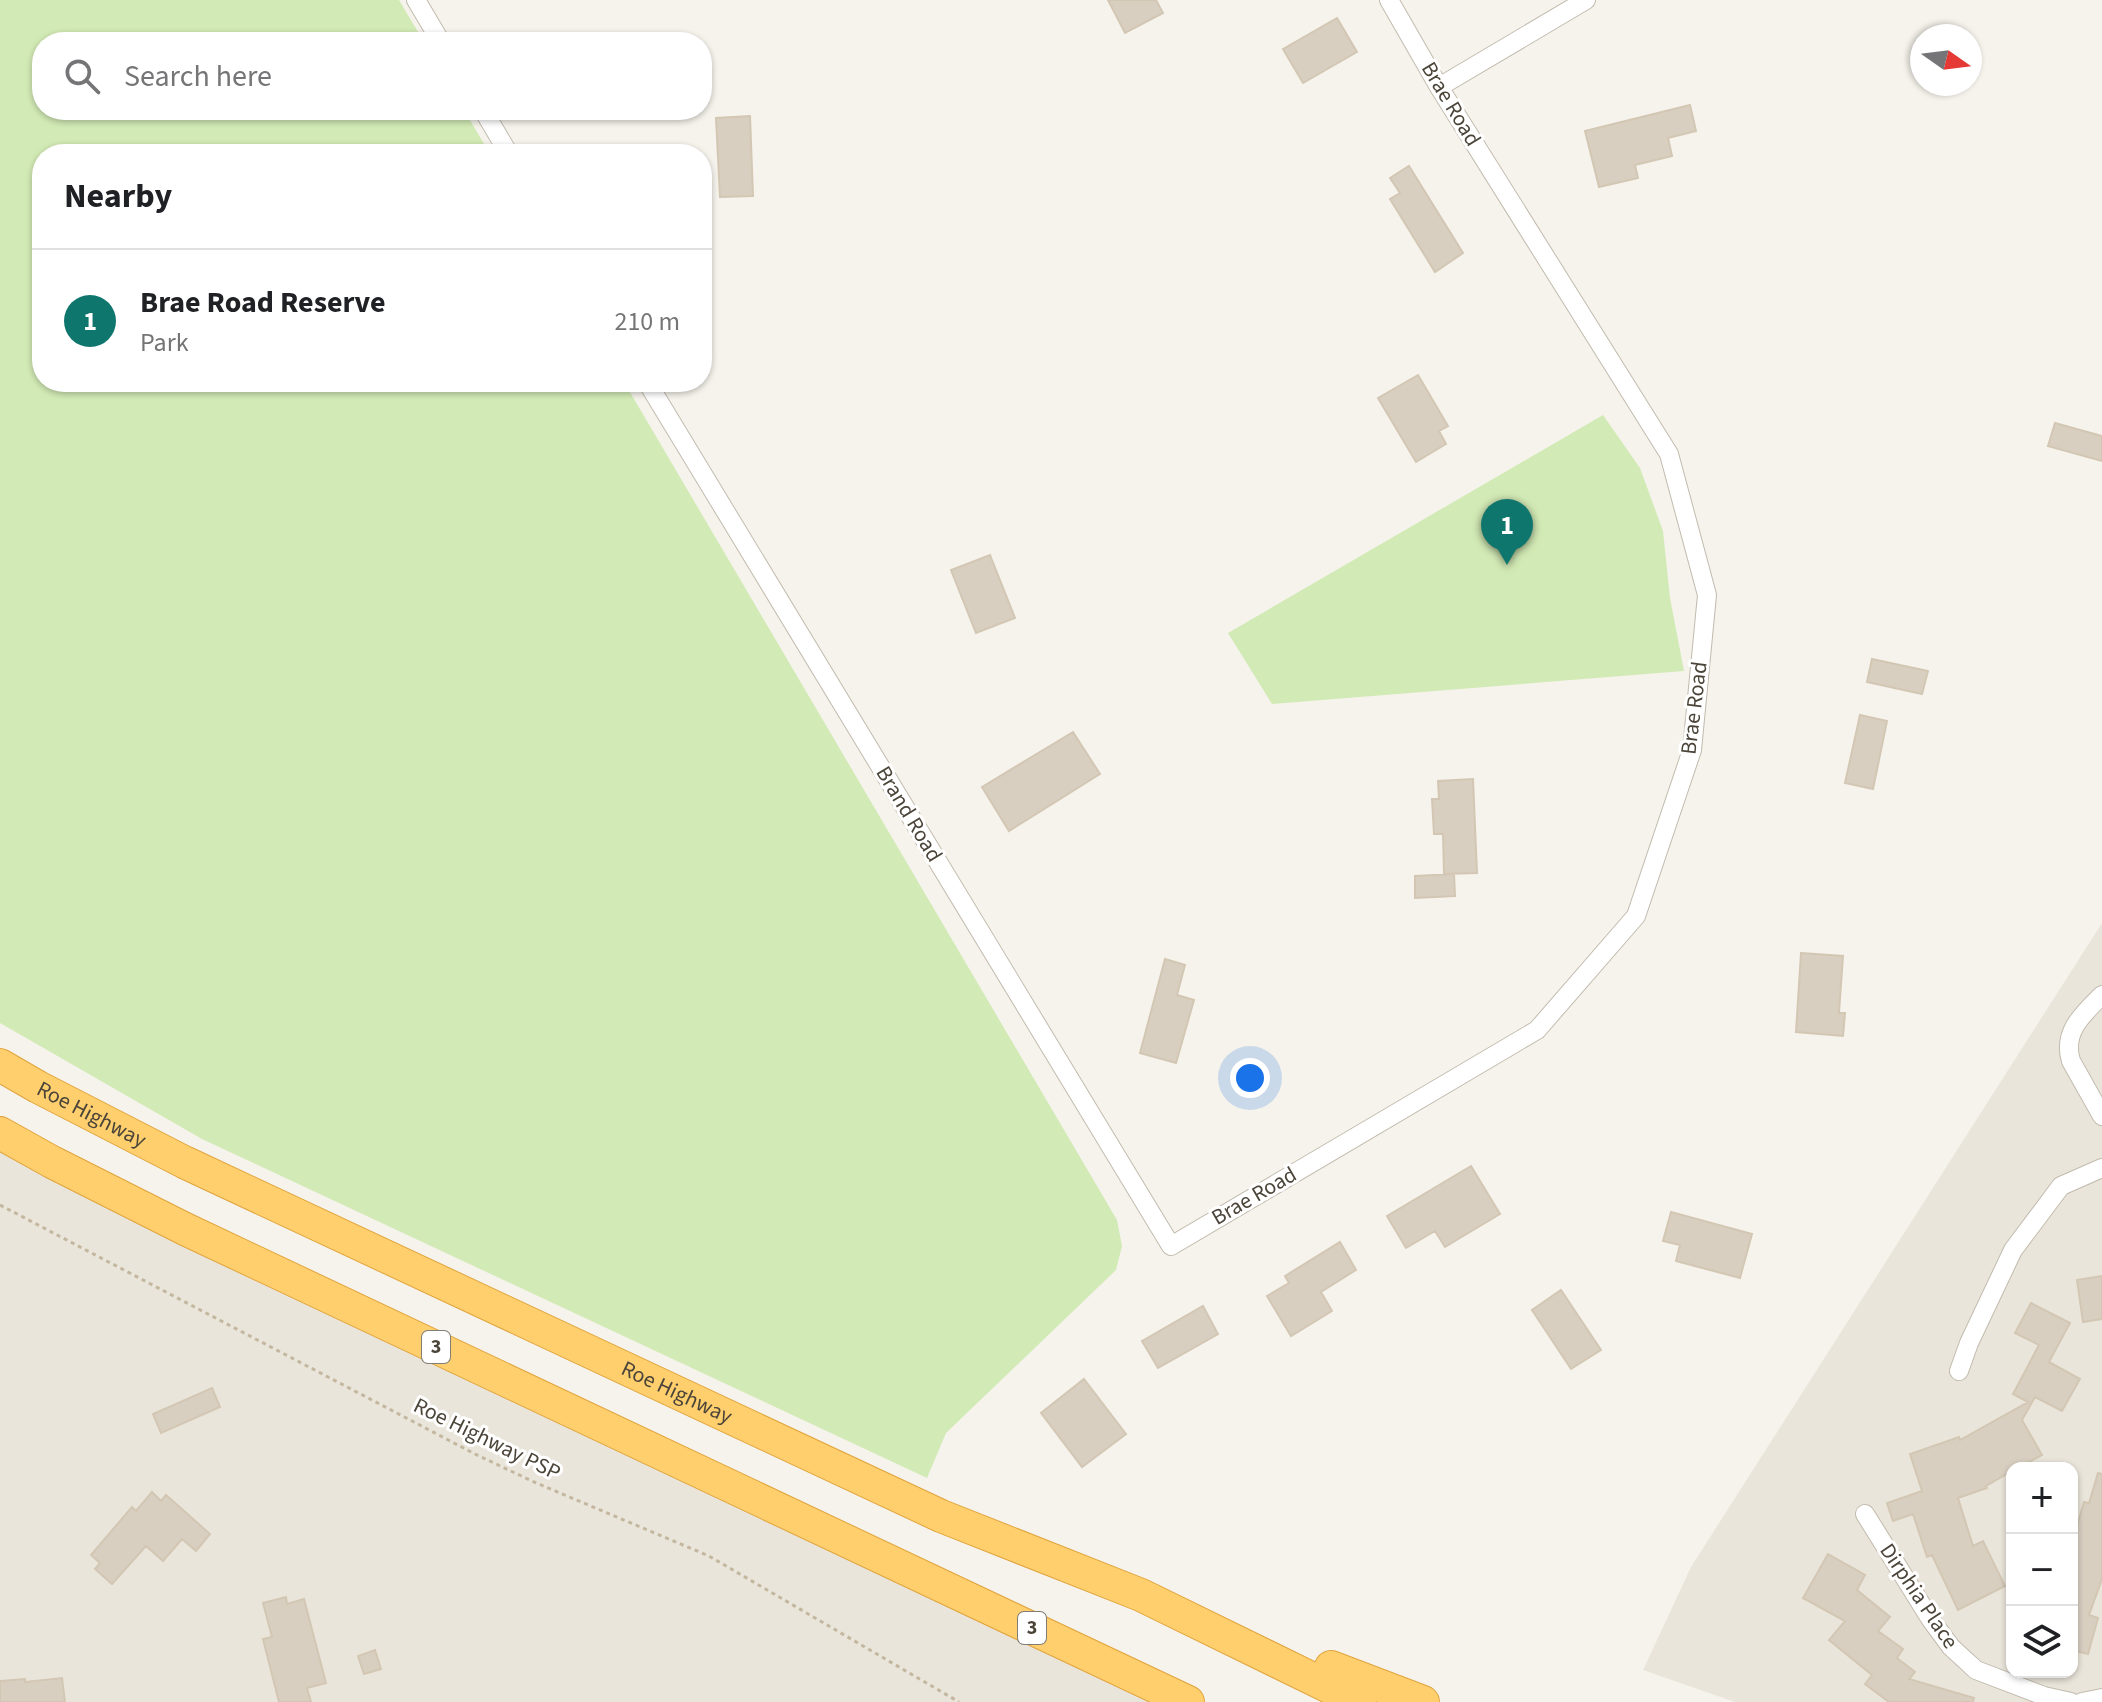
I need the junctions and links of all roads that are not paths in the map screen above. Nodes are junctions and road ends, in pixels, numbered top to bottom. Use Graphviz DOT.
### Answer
graph roads {
  1 [pos="416,0"];
  2 [pos="1389,0"];
  3 [pos="1586,0"];
  4 [pos="435,32"];
  5 [pos="1439,87"];
  6 [pos="489,120"];
  7 [pos="503,144"];
  8 [pos="653,392"];
  9 [pos="2102,995"];
  10 [pos="0,1065"];
  11 [pos="2102,1116"];
  12 [pos="0,1133"];
  13 [pos="2102,1168"];
  14 [pos="1171,1246"];
  15 [pos="1959,1371"];
  16 [pos="1865,1514"];
  17 [pos="1141,1595"];
  18 [pos="2102,1698"];
  19 [pos="1188,1702"];
  20 [pos="1360,1702"];
  21 [pos="1423,1702"];
  22 [pos="2071,1702"];
  23 [pos="2082,1702"];
  1 -- 4 [label="street"];
  2 -- 5 [label="street, Brae Road"];
  3 -- 5 [label="street"];
  5 -- 14 [label="street, Brae Road"];
  6 -- 7 [label="street"];
  8 -- 14 [label="street, Brand Road"];
  9 -- 11 [label="street"];
  10 -- 17 [label="highway, Roe Highway"];
  12 -- 19 [label="highway, 3"];
  13 -- 15 [label="street"];
  16 -- 22 [label="street, Dirphia Place"];
  17 -- 20 [label="highway, Roe Highway"];
  17 -- 21 [label="highway"];
  18 -- 23 [label="street"];
}
